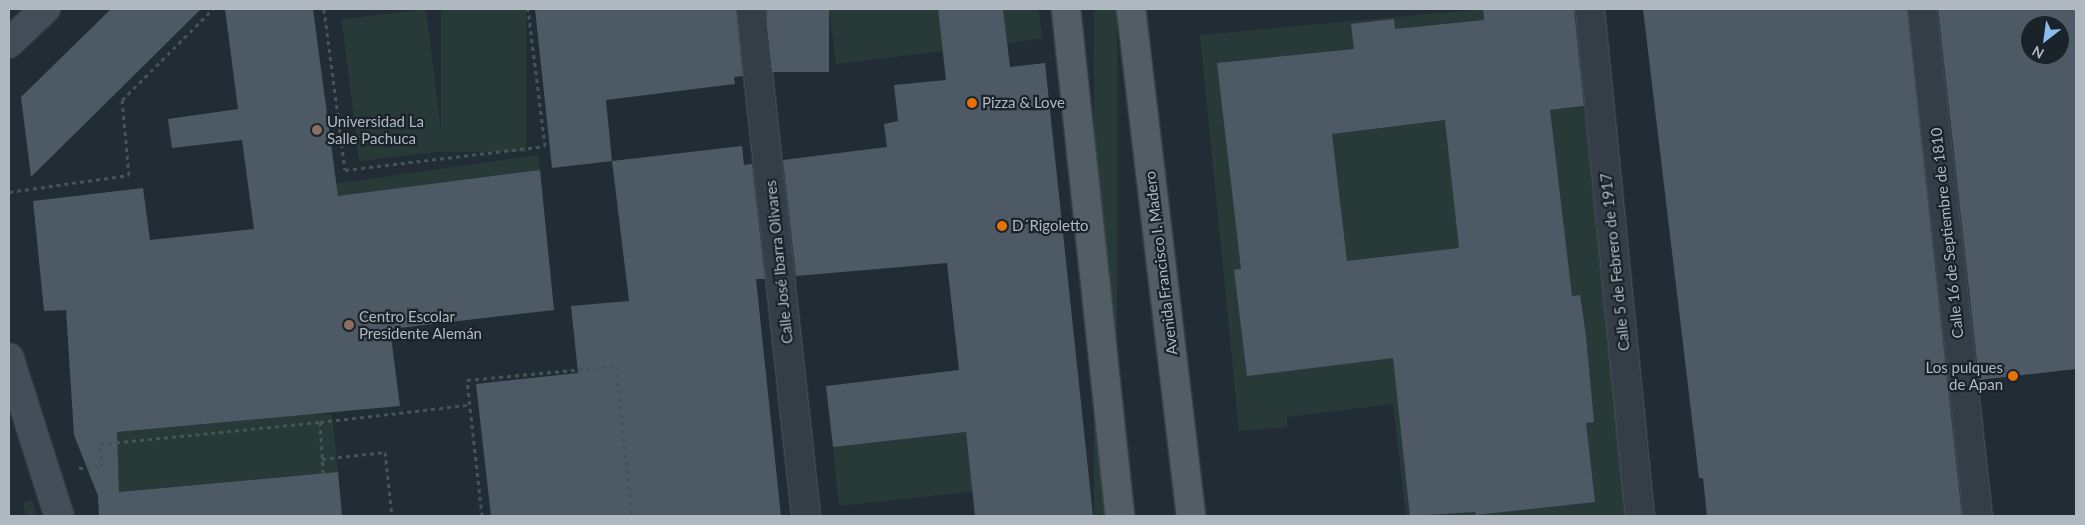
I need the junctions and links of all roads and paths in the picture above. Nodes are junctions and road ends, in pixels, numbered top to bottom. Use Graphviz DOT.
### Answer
graph roads {
  1 [pos="45,9"];
  2 [pos="213,9"];
  3 [pos="324,9"];
  4 [pos="528,9"];
  5 [pos="751,9"];
  6 [pos="1066,9"];
  7 [pos="1131,9"];
  8 [pos="1590,9"];
  9 [pos="1922,9"];
  10 [pos="9,43"];
  11 [pos="9,192"];
  12 [pos="9,358"];
  13 [pos="468,405"];
  14 [pos="320,422"];
  15 [pos="322,459"];
  16 [pos="79,468"];
  17 [pos="323,473"];
  18 [pos="59,516"];
  19 [pos="392,516"];
  20 [pos="482,516"];
  21 [pos="632,516"];
  22 [pos="806,516"];
  23 [pos="1120,516"];
  24 [pos="1190,516"];
  25 [pos="1640,516"];
  26 [pos="1978,516"];
  1 -- 10 [label="main road"];
  2 -- 11 [label="path"];
  3 -- 4 [label="path"];
  5 -- 22 [label="street, Calle José Ibarra Olivares"];
  6 -- 23 [label="main road"];
  7 -- 24 [label="main road, Avenida Francisco I. Madero"];
  8 -- 25 [label="street, Calle 5 de Febrero de 1917"];
  9 -- 26 [label="street, Calle 16 de Septiembre de 1810"];
  12 -- 18 [label="main road"];
  13 -- 14 [label="path"];
  13 -- 20 [label="path"];
  13 -- 21 [label="path"];
  14 -- 15 [label="path"];
  14 -- 16 [label="path"];
  15 -- 17 [label="path"];
  15 -- 19 [label="path"];
}
